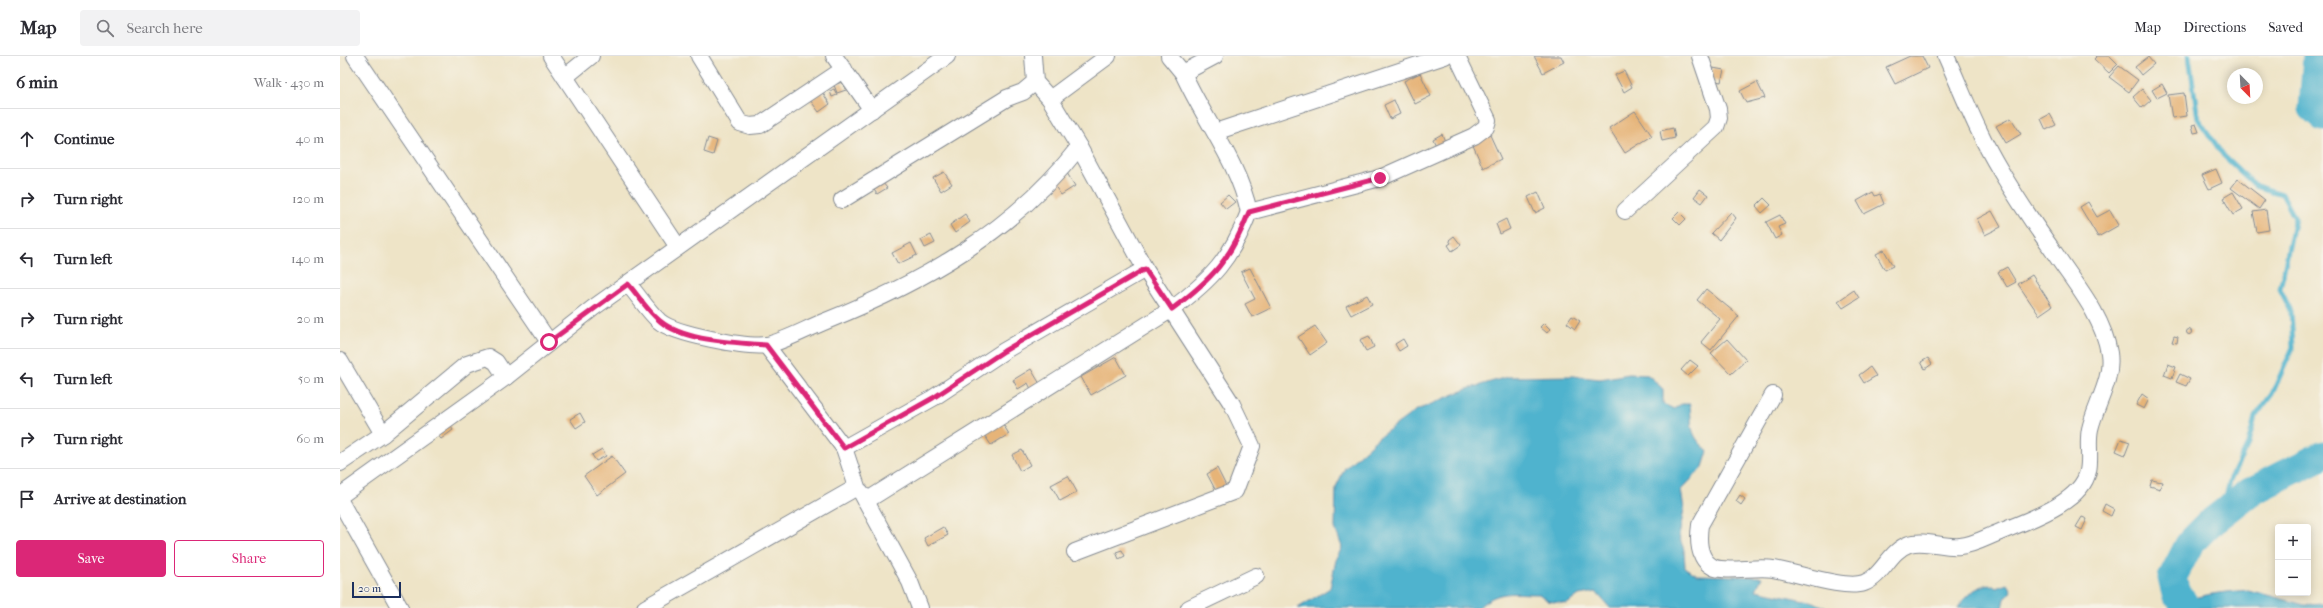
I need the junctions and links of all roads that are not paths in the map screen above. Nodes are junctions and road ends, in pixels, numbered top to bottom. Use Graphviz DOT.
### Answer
graph roads {
  1 [pos="355,56"];
  2 [pos="551,56"];
  3 [pos="591,56"];
  4 [pos="699,56"];
  5 [pos="834,56"];
  6 [pos="947,56"];
  7 [pos="1033,56"];
  8 [pos="1108,56"];
  9 [pos="1169,56"];
  10 [pos="1215,56"];
  11 [pos="1445,56"];
  12 [pos="1457,56"];
  13 [pos="1700,56"];
  14 [pos="1946,56"];
  15 [pos="844,69"];
  16 [pos="1183,73"];
  17 [pos="565,76"];
  18 [pos="1035,82"];
  19 [pos="1050,100"];
  20 [pos="872,110"];
  21 [pos="1215,132"];
  22 [pos="1079,147"];
  23 [pos="842,200"];
  24 [pos="1624,211"];
  25 [pos="1249,212"];
  26 [pos="678,247"];
  27 [pos="1145,269"];
  28 [pos="628,284"];
  29 [pos="1172,309"];
  30 [pos="549,342"];
  31 [pos="766,345"];
  32 [pos="340,361"];
  33 [pos="506,376"];
  34 [pos="1773,395"];
  35 [pos="383,434"];
  36 [pos="844,448"];
  37 [pos="340,463"];
  38 [pos="857,486"];
  39 [pos="340,496"];
  40 [pos="340,501"];
  41 [pos="866,501"];
  42 [pos="1075,552"];
  43 [pos="1256,576"];
  44 [pos="400,608"];
  45 [pos="644,608"];
  46 [pos="920,608"];
  47 [pos="1189,608"];
  1 -- 30 [label="street"];
  2 -- 17 [label="street"];
  3 -- 17 [label="street"];
  4 -- 15 [label="street"];
  5 -- 15 [label="street"];
  6 -- 20 [label="street"];
  7 -- 18 [label="street"];
  8 -- 19 [label="street"];
  9 -- 16 [label="street"];
  10 -- 16 [label="street"];
  11 -- 21 [label="street"];
  12 -- 25 [label="street"];
  13 -- 24 [label="street"];
  14 -- 34 [label="street"];
  15 -- 20 [label="street"];
  16 -- 21 [label="street"];
  17 -- 26 [label="street"];
  18 -- 19 [label="street"];
  18 -- 23 [label="street"];
  19 -- 22 [label="street"];
  20 -- 26 [label="street"];
  21 -- 25 [label="street"];
  22 -- 27 [label="street"];
  22 -- 31 [label="street"];
  25 -- 29 [label="street"];
  26 -- 28 [label="street"];
  27 -- 29 [label="street"];
  27 -- 36 [label="street"];
  28 -- 30 [label="street"];
  28 -- 31 [label="street"];
  29 -- 41 [label="street"];
  29 -- 42 [label="street"];
  30 -- 33 [label="street"];
  31 -- 36 [label="street"];
  32 -- 35 [label="street"];
  33 -- 35 [label="street"];
  33 -- 39 [label="street"];
  35 -- 37 [label="street"];
  36 -- 38 [label="street"];
  38 -- 41 [label="street"];
  38 -- 45 [label="street"];
  40 -- 44 [label="street"];
  41 -- 46 [label="street"];
  43 -- 47 [label="street"];
}
